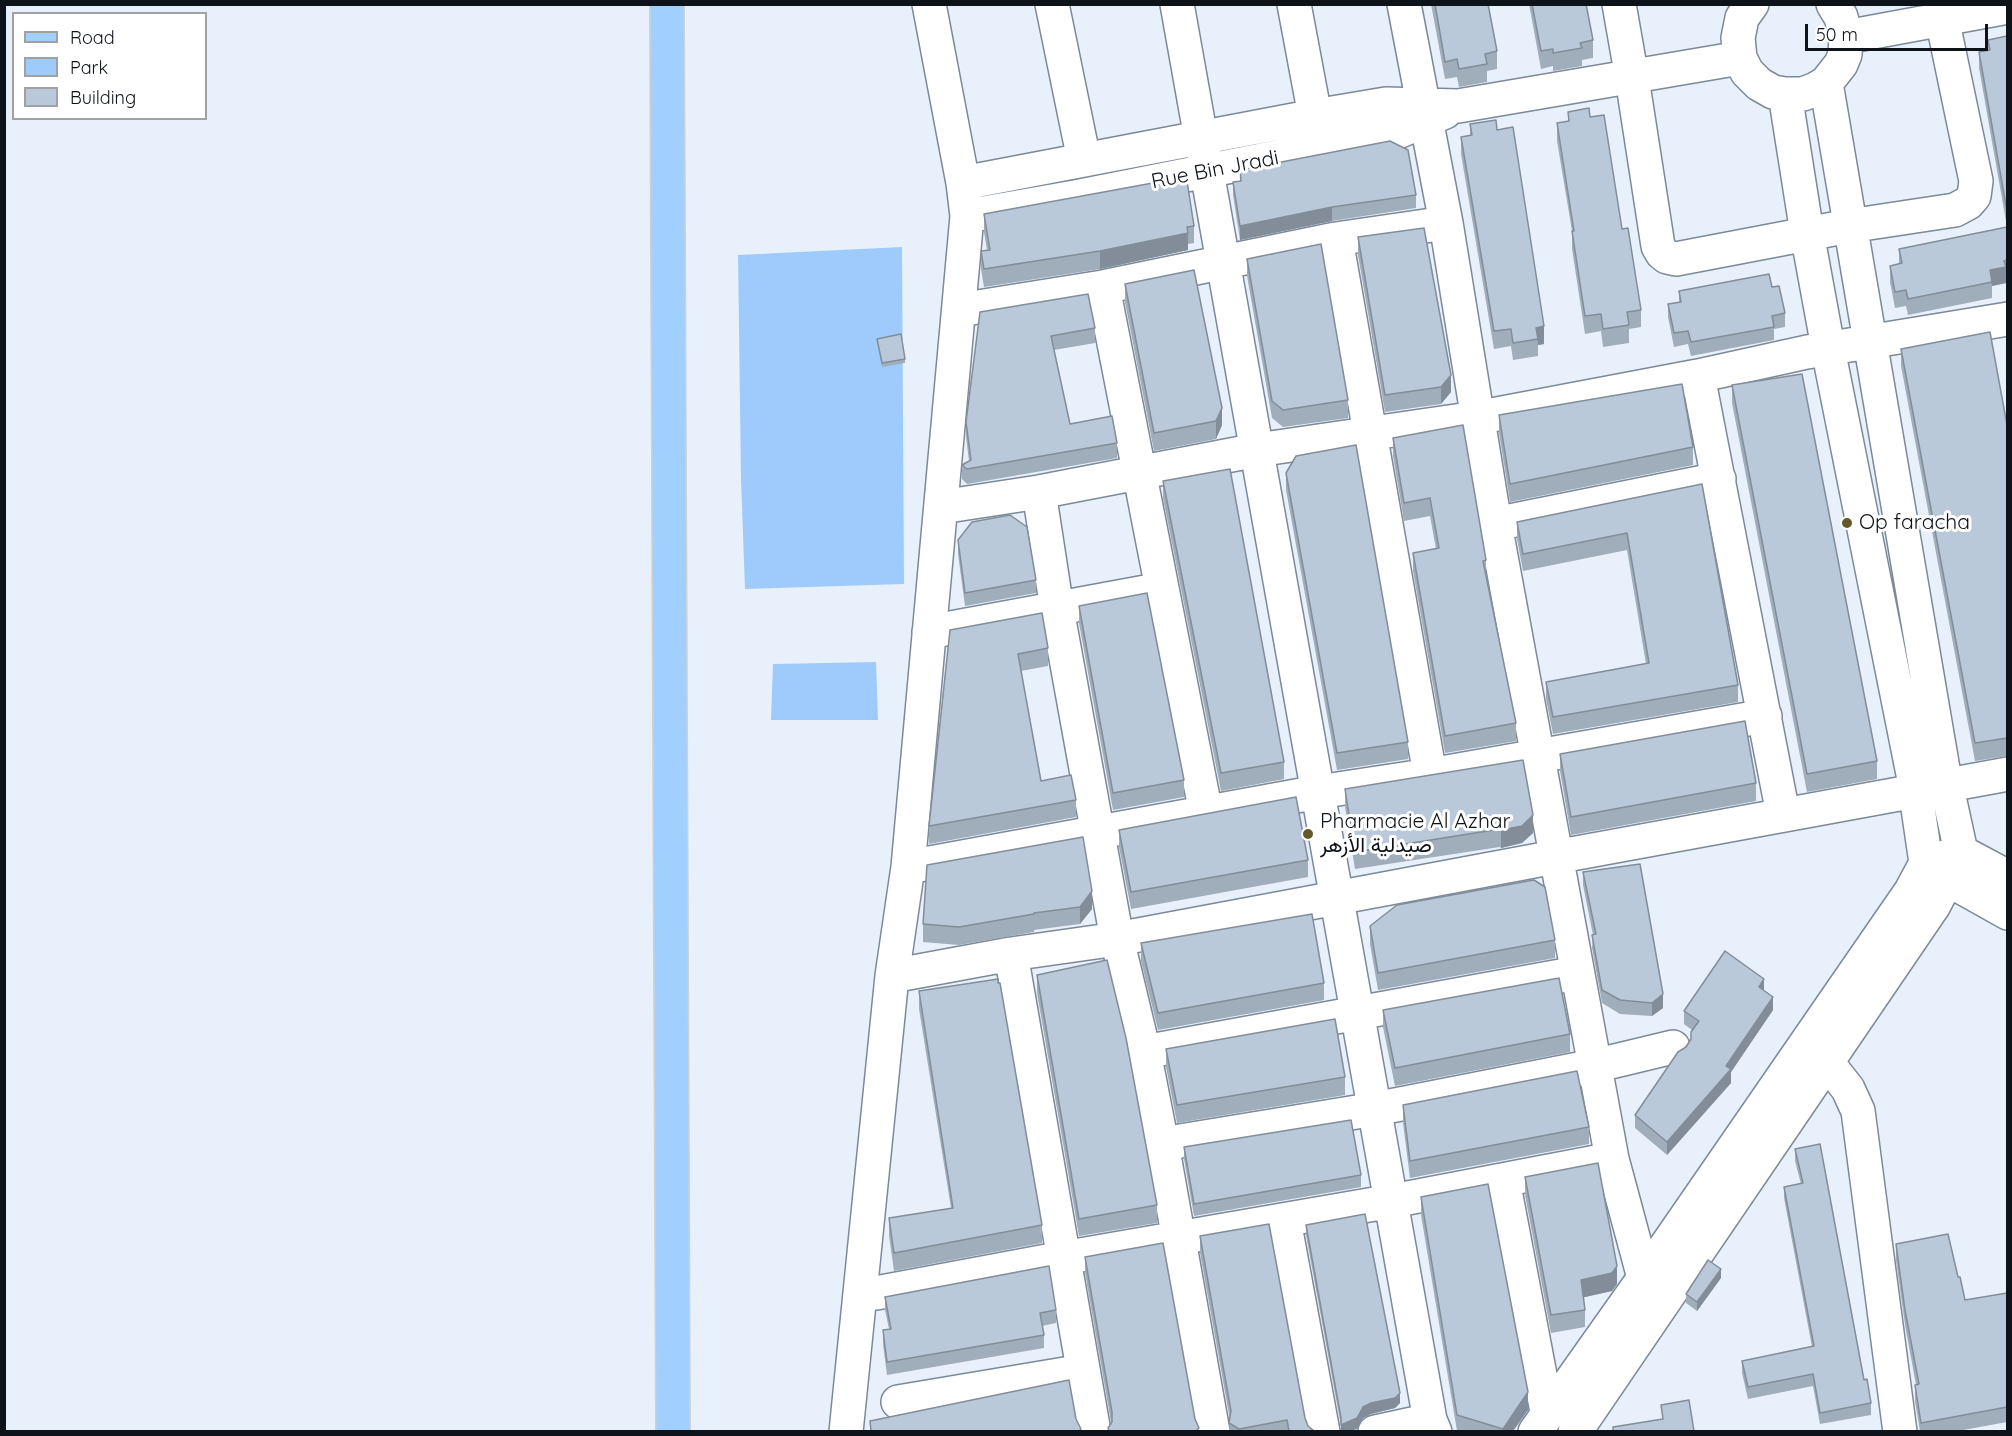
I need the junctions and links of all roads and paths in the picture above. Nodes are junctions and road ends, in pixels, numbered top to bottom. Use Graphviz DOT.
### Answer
graph roads {
  1 [pos="667,4"];
  2 [pos="929,4"];
  3 [pos="1052,4"];
  4 [pos="1177,4"];
  5 [pos="1294,4"];
  6 [pos="1404,4"];
  7 [pos="1619,4"];
  8 [pos="1752,4"];
  9 [pos="1833,4"];
  10 [pos="2007,7"];
  11 [pos="1941,12"];
  12 [pos="1846,37"];
  13 [pos="1740,58"];
  14 [pos="1632,78"];
  15 [pos="1826,83"];
  16 [pos="1785,94"];
  17 [pos="1424,113"];
  18 [pos="1315,116"];
  19 [pos="1201,138"];
  20 [pos="1084,160"];
  21 [pos="1207,172"];
  22 [pos="963,183"];
  23 [pos="967,216"];
  24 [pos="1446,222"];
  25 [pos="1849,226"];
  26 [pos="1807,233"];
  27 [pos="1336,239"];
  28 [pos="1223,263"];
  29 [pos="1103,287"];
  30 [pos="959,310"];
  31 [pos="2007,319"];
  32 [pos="1870,341"];
  33 [pos="1828,348"];
  34 [pos="1698,376"];
  35 [pos="1476,418"];
  36 [pos="1369,434"];
  37 [pos="1257,450"];
  38 [pos="1140,473"];
  39 [pos="1719,479"];
  40 [pos="1039,492"];
  41 [pos="941,507"];
  42 [pos="1495,524"];
  43 [pos="1162,589"];
  44 [pos="1057,609"];
  45 [pos="929,632"];
  46 [pos="1765,716"];
  47 [pos="1538,756"];
  48 [pos="2007,774"];
  49 [pos="1430,775"];
  50 [pos="1931,788"];
  51 [pos="1318,792"];
  52 [pos="1206,813"];
  53 [pos="1783,814"];
  54 [pos="1098,832"];
  55 [pos="1555,857"];
  56 [pos="1945,865"];
  57 [pos="908,867"];
  58 [pos="2007,877"];
  59 [pos="1337,899"];
  60 [pos="2007,913"];
  61 [pos="1118,939"];
  62 [pos="1011,954"];
  63 [pos="1577,973"];
  64 [pos="892,976"];
  65 [pos="1359,1011"];
  66 [pos="1673,1047"];
  67 [pos="1144,1052"];
  68 [pos="1816,1052"];
  69 [pos="1594,1066"];
  70 [pos="1375,1109"];
  71 [pos="1162,1144"];
  72 [pos="1612,1159"];
  73 [pos="1503,1180"];
  74 [pos="1392,1201"];
  75 [pos="1284,1220"];
  76 [pos="1178,1238"];
  77 [pos="1063,1258"];
  78 [pos="1644,1278"];
  79 [pos="876,1293"];
  80 [pos="1661,1307"];
  81 [pos="1083,1371"];
  82 [pos="898,1402"];
  83 [pos="1541,1422"];
  84 [pos="1432,1426"];
  85 [pos="673,1431"];
  86 [pos="846,1431"];
  87 [pos="1094,1431"];
  88 [pos="1213,1431"];
  89 [pos="1323,1431"];
  90 [pos="1375,1431"];
  91 [pos="1575,1431"];
  92 [pos="1900,1431"];
  1 -- 85 [label="main road"];
  2 -- 22 [label="street"];
  3 -- 20 [label="street"];
  4 -- 19 [label="street"];
  5 -- 18 [label="street"];
  6 -- 17 [label="street"];
  7 -- 14 [label="street"];
  8 -- 13 [label="street"];
  9 -- 12 [label="street"];
  10 -- 11 [label="street"];
  11 -- 12 [label="street"];
  11 -- 25 [label="street"];
  12 -- 15 [label="street"];
  13 -- 14 [label="street, Rue Bin Jradi"];
  13 -- 16 [label="street"];
  14 -- 17 [label="street, Rue Bin Jradi"];
  14 -- 26 [label="street"];
  15 -- 16 [label="street"];
  15 -- 25 [label="street"];
  16 -- 26 [label="street"];
  17 -- 18 [label="street, Rue Bin Jradi"];
  17 -- 21 [label="street, Rue Bin Jradi"];
  17 -- 24 [label="street"];
  18 -- 19 [label="street, Rue Bin Jradi"];
  19 -- 20 [label="street, Rue Bin Jradi"];
  19 -- 21 [label="street"];
  20 -- 22 [label="street, Rue Bin Jradi"];
  21 -- 23 [label="street, Rue Bin Jradi"];
  21 -- 28 [label="street"];
  22 -- 23 [label="street"];
  23 -- 30 [label="street"];
  24 -- 27 [label="street"];
  24 -- 35 [label="street"];
  25 -- 26 [label="street"];
  25 -- 32 [label="street"];
  26 -- 33 [label="street"];
  27 -- 28 [label="street"];
  27 -- 36 [label="street"];
  28 -- 29 [label="street"];
  28 -- 37 [label="street"];
  29 -- 30 [label="street"];
  29 -- 38 [label="street"];
  30 -- 41 [label="street"];
  31 -- 32 [label="street"];
  32 -- 33 [label="street"];
  32 -- 50 [label="street"];
  33 -- 34 [label="street"];
  33 -- 50 [label="street"];
  34 -- 35 [label="street"];
  34 -- 39 [label="street"];
  35 -- 36 [label="street"];
  35 -- 42 [label="street"];
  36 -- 37 [label="street"];
  36 -- 49 [label="street"];
  37 -- 38 [label="street"];
  37 -- 51 [label="street"];
  38 -- 40 [label="street"];
  38 -- 43 [label="street"];
  39 -- 42 [label="street"];
  39 -- 46 [label="street"];
  40 -- 41 [label="street"];
  40 -- 44 [label="street"];
  41 -- 45 [label="street"];
  42 -- 47 [label="street"];
  43 -- 44 [label="street"];
  43 -- 52 [label="street"];
  44 -- 45 [label="street"];
  44 -- 54 [label="street"];
  45 -- 57 [label="street"];
  46 -- 47 [label="street"];
  46 -- 53 [label="street"];
  47 -- 49 [label="street"];
  47 -- 55 [label="street"];
  48 -- 50 [label="street"];
  49 -- 51 [label="street"];
  50 -- 53 [label="street"];
  50 -- 56 [label="street"];
  51 -- 52 [label="street"];
  51 -- 59 [label="street"];
  52 -- 54 [label="street"];
  53 -- 55 [label="street"];
  54 -- 57 [label="street"];
  54 -- 61 [label="street"];
  55 -- 59 [label="street"];
  55 -- 63 [label="street"];
  56 -- 58 [label="street"];
  56 -- 60 [label="street"];
  56 -- 68 [label="street"];
  57 -- 64 [label="street"];
  59 -- 61 [label="street"];
  59 -- 65 [label="street"];
  61 -- 62 [label="street"];
  61 -- 67 [label="street"];
  62 -- 64 [label="street"];
  62 -- 77 [label="street"];
  63 -- 65 [label="street"];
  63 -- 69 [label="street"];
  64 -- 86 [label="street"];
  65 -- 67 [label="street"];
  65 -- 70 [label="street"];
  66 -- 69 [label="street"];
  67 -- 71 [label="street"];
  68 -- 78 [label="street"];
  68 -- 80 [label="street"];
  68 -- 92 [label="street"];
  69 -- 70 [label="street"];
  69 -- 72 [label="street"];
  70 -- 71 [label="street"];
  70 -- 74 [label="street"];
  71 -- 76 [label="street"];
  72 -- 73 [label="street"];
  72 -- 78 [label="street"];
  73 -- 74 [label="street"];
  73 -- 83 [label="street"];
  74 -- 75 [label="street"];
  74 -- 84 [label="street"];
  75 -- 76 [label="street"];
  75 -- 89 [label="street"];
  76 -- 77 [label="street"];
  76 -- 88 [label="street"];
  77 -- 79 [label="street"];
  77 -- 81 [label="street"];
  78 -- 80 [label="street"];
  78 -- 83 [label="street"];
  80 -- 91 [label="street"];
  81 -- 82 [label="street"];
  81 -- 87 [label="street"];
  84 -- 90 [label="street"];
}
